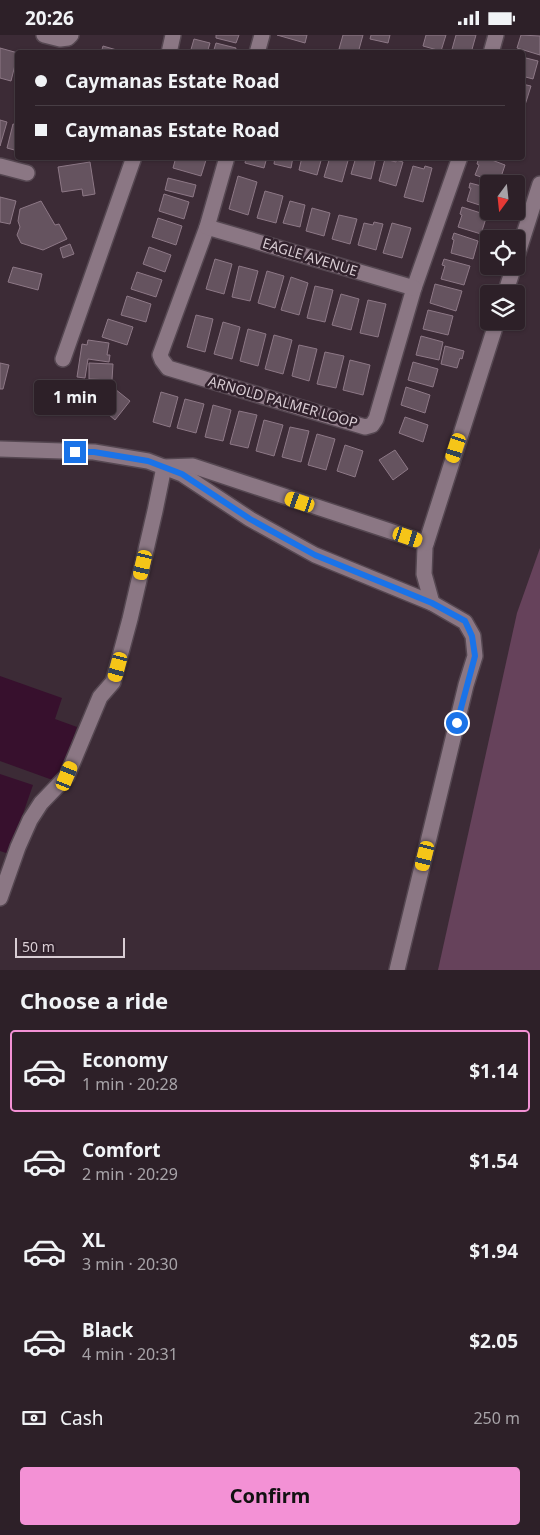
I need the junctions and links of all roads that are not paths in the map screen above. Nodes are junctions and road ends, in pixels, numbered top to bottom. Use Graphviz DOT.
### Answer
graph roads {
  1 [pos="44,35"];
  2 [pos="71,35"];
  3 [pos="173,35"];
  4 [pos="262,35"];
  5 [pos="496,35"];
  6 [pos="170,50"];
  7 [pos="258,50"];
  8 [pos="492,50"];
  9 [pos="133,160"];
  10 [pos="226,160"];
  11 [pos="459,160"];
  12 [pos="0,166"];
  13 [pos="27,173"];
  14 [pos="540,184"];
  15 [pos="207,227"];
  16 [pos="525,231"];
  17 [pos="414,288"];
  18 [pos="493,330"];
  19 [pos="63,359"];
  20 [pos="0,449"];
  21 [pos="164,467"];
  22 [pos="426,543"];
  23 [pos="432,603"];
  24 [pos="0,898"];
  25 [pos="397,970"];
  1 -- 2 [label="street"];
  3 -- 6 [label="street"];
  4 -- 7 [label="street"];
  5 -- 8 [label="street"];
  9 -- 19 [label="street"];
  10 -- 15 [label="street, ARNOLD PALMER LOOP"];
  11 -- 17 [label="street, ARNOLD PALMER LOOP"];
  12 -- 13 [label="street"];
  14 -- 16 [label="street"];
  15 -- 17 [label="street, EAGLE AVENUE"];
  15 -- 17 [label="street, ARNOLD PALMER LOOP"];
  18 -- 22 [label="street"];
  20 -- 21 [label="street"];
  21 -- 22 [label="street"];
  21 -- 23 [label="street"];
  21 -- 24 [label="street"];
  22 -- 23 [label="street"];
  23 -- 25 [label="street"];
}
